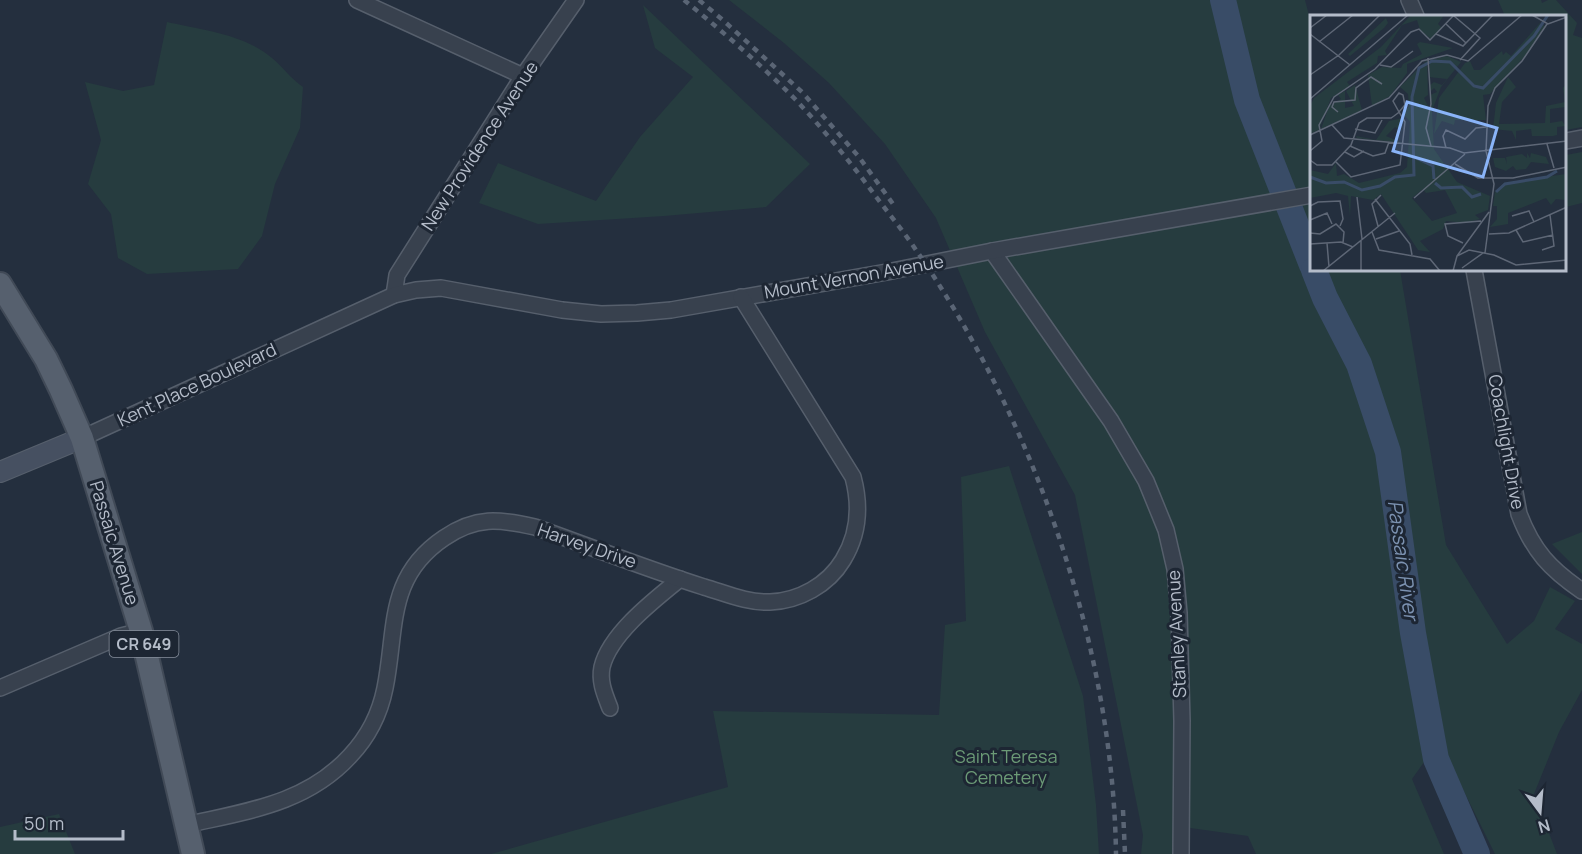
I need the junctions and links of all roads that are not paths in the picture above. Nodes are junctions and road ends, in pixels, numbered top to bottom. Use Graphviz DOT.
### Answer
graph roads {
  1 [pos="357,0"];
  2 [pos="576,0"];
  3 [pos="1408,0"];
  4 [pos="1416,15"];
  5 [pos="524,76"];
  6 [pos="1582,138"];
  7 [pos="1567,141"];
  8 [pos="1310,195"];
  9 [pos="992,251"];
  10 [pos="1474,272"];
  11 [pos="0,284"];
  12 [pos="394,296"];
  13 [pos="741,297"];
  14 [pos="82,438"];
  15 [pos="0,472"];
  16 [pos="680,579"];
  17 [pos="1582,591"];
  18 [pos="141,631"];
  19 [pos="0,688"];
  20 [pos="610,708"];
  21 [pos="186,825"];
  22 [pos="193,854"];
  23 [pos="1181,854"];
  1 -- 5 [label="street"];
  2 -- 5 [label="street, New Providence Avenue"];
  3 -- 4 [label="street"];
  5 -- 12 [label="street, New Providence Avenue"];
  6 -- 7 [label="street"];
  8 -- 9 [label="street, Mount Vernon Avenue"];
  9 -- 13 [label="street, Mount Vernon Avenue"];
  9 -- 23 [label="street, Stanley Avenue"];
  10 -- 17 [label="street, Coachlight Drive"];
  11 -- 14 [label="main road, Passaic Avenue / CR 649"];
  12 -- 13 [label="street, Mount Vernon Avenue"];
  12 -- 14 [label="street, Kent Place Boulevard"];
  13 -- 16 [label="street, Harvey Drive"];
  14 -- 15 [label="street, Kent Place Boulevard"];
  14 -- 18 [label="main road, Passaic Avenue / CR 649"];
  16 -- 20 [label="street"];
  16 -- 21 [label="street, Harvey Drive"];
  18 -- 19 [label="street"];
  18 -- 21 [label="main road, Passaic Avenue / CR 649"];
  21 -- 22 [label="main road, Passaic Avenue / CR 649"];
}
